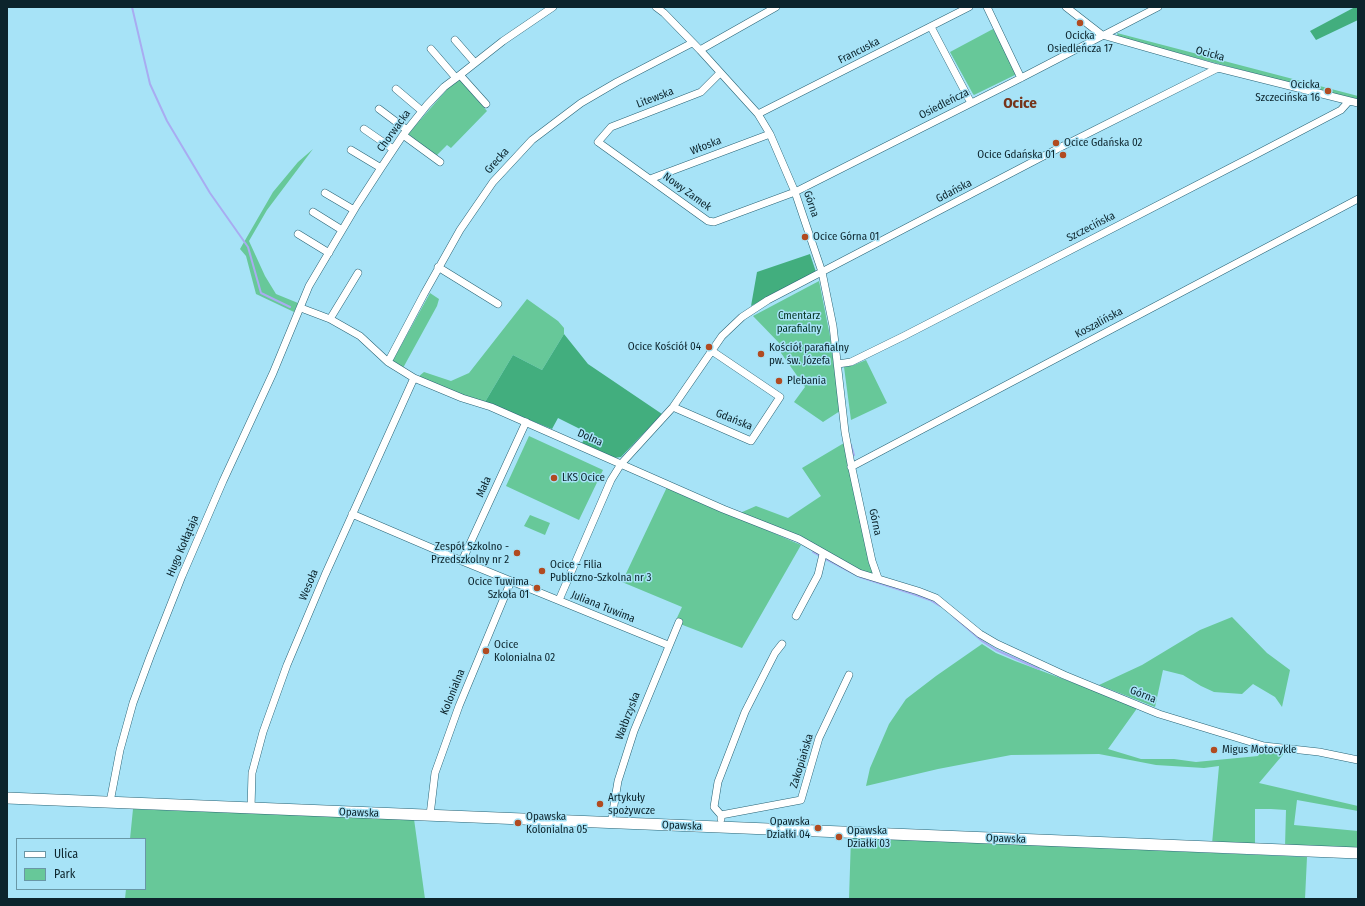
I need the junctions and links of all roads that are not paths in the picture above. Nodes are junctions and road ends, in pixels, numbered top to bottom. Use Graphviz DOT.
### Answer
graph roads {
  1 [pos="553,7"];
  2 [pos="656,7"];
  3 [pos="776,7"];
  4 [pos="969,7"];
  5 [pos="987,7"];
  6 [pos="1066,7"];
  7 [pos="1158,7"];
  8 [pos="931,27"];
  9 [pos="1102,35"];
  10 [pos="455,40"];
  11 [pos="692,43"];
  12 [pos="431,49"];
  13 [pos="700,50"];
  14 [pos="475,63"];
  15 [pos="1218,68"];
  16 [pos="720,73"];
  17 [pos="458,76"];
  18 [pos="1021,78"];
  19 [pos="396,89"];
  20 [pos="1349,101"];
  21 [pos="971,103"];
  22 [pos="1358,103"];
  23 [pos="486,104"];
  24 [pos="379,109"];
  25 [pos="422,111"];
  26 [pos="758,114"];
  27 [pos="364,129"];
  28 [pos="405,133"];
  29 [pos="770,134"];
  30 [pos="598,142"];
  31 [pos="393,149"];
  32 [pos="351,150"];
  33 [pos="440,162"];
  34 [pos="381,168"];
  35 [pos="650,179"];
  36 [pos="795,192"];
  37 [pos="325,193"];
  38 [pos="1358,199"];
  39 [pos="354,210"];
  40 [pos="313,212"];
  41 [pos="342,230"];
  42 [pos="298,234"];
  43 [pos="329,253"];
  44 [pos="438,267"];
  45 [pos="822,272"];
  46 [pos="358,273"];
  47 [pos="498,304"];
  48 [pos="301,308"];
  49 [pos="330,319"];
  50 [pos="712,351"];
  51 [pos="388,362"];
  52 [pos="838,364"];
  53 [pos="414,378"];
  54 [pos="674,407"];
  55 [pos="526,422"];
  56 [pos="621,464"];
  57 [pos="851,467"];
  58 [pos="352,514"];
  59 [pos="822,557"];
  60 [pos="462,561"];
  61 [pos="878,578"];
  62 [pos="511,581"];
  63 [pos="559,600"];
  64 [pos="796,616"];
  65 [pos="679,622"];
  66 [pos="782,644"];
  67 [pos="668,645"];
  68 [pos="849,675"];
  69 [pos="1358,760"];
  70 [pos="7,798"];
  71 [pos="110,802"];
  72 [pos="251,808"];
  73 [pos="430,815"];
  74 [pos="721,815"];
  75 [pos="611,823"];
  76 [pos="722,828"];
  77 [pos="1358,853"];
  1 -- 14 [label="street, Chorwacka"];
  2 -- 11 [label="street, Górna"];
  3 -- 13 [label="street"];
  4 -- 8 [label="street, Francuska"];
  5 -- 18 [label="street"];
  6 -- 9 [label="street, Ocicka"];
  7 -- 9 [label="street, Osiedleńcza"];
  8 -- 21 [label="street"];
  8 -- 26 [label="street, Francuska"];
  9 -- 15 [label="street, Ocicka"];
  9 -- 18 [label="street, Osiedleńcza"];
  10 -- 14 [label="street"];
  11 -- 13 [label="street, Górna"];
  11 -- 44 [label="street, Grecka"];
  12 -- 17 [label="street"];
  13 -- 16 [label="street, Górna"];
  14 -- 17 [label="street, Chorwacka"];
  15 -- 20 [label="street, Ocicka"];
  15 -- 45 [label="street, Gdańska"];
  16 -- 26 [label="street, Górna"];
  16 -- 30 [label="street, Litewska"];
  17 -- 23 [label="street"];
  17 -- 25 [label="street, Chorwacka"];
  18 -- 21 [label="street, Osiedleńcza"];
  19 -- 25 [label="street"];
  20 -- 22 [label="street, Ocicka"];
  20 -- 52 [label="street, Szczecińska"];
  21 -- 36 [label="street, Osiedleńcza"];
  24 -- 28 [label="street"];
  25 -- 28 [label="street, Chorwacka"];
  26 -- 29 [label="street, Górna"];
  27 -- 31 [label="street"];
  28 -- 31 [label="street, Chorwacka"];
  28 -- 33 [label="street"];
  29 -- 35 [label="street, Włoska"];
  29 -- 36 [label="street, Górna"];
  30 -- 35 [label="street, Nowy Zamek"];
  31 -- 34 [label="street, Chorwacka"];
  32 -- 34 [label="street"];
  34 -- 39 [label="street, Chorwacka"];
  35 -- 36 [label="street, Nowy Zamek"];
  36 -- 45 [label="street, Górna"];
  37 -- 39 [label="street"];
  38 -- 57 [label="street, Koszalińska"];
  39 -- 41 [label="street, Chorwacka"];
  40 -- 41 [label="street"];
  41 -- 43 [label="street, Chorwacka"];
  42 -- 43 [label="street"];
  43 -- 48 [label="street, Chorwacka"];
  44 -- 47 [label="street"];
  44 -- 51 [label="street, Grecka"];
  45 -- 50 [label="street, Gdańska"];
  45 -- 52 [label="street, Górna"];
  46 -- 49 [label="street"];
  48 -- 49 [label="street, Dolna"];
  48 -- 71 [label="street, Hugo Kołłątaja"];
  49 -- 51 [label="street, Dolna"];
  50 -- 54 [label="street, Gdańska"];
  50 -- 54 [label="street, Gdańska"];
  51 -- 53 [label="street, Dolna"];
  52 -- 57 [label="street, Górna"];
  53 -- 55 [label="street, Dolna"];
  53 -- 58 [label="street, Wesoła"];
  54 -- 56 [label="street, Gdańska"];
  55 -- 56 [label="street, Dolna"];
  55 -- 60 [label="street, Mała"];
  56 -- 59 [label="street, Dolna"];
  56 -- 63 [label="street, Gdańska"];
  57 -- 61 [label="street, Górna"];
  58 -- 60 [label="street, Juliana Tuwima"];
  58 -- 72 [label="street, Wesoła"];
  59 -- 61 [label="street, Dolna"];
  59 -- 64 [label="street"];
  60 -- 62 [label="street, Juliana Tuwima"];
  61 -- 69 [label="street, Górna"];
  62 -- 63 [label="street, Juliana Tuwima"];
  62 -- 73 [label="street, Kolonialna"];
  63 -- 67 [label="street, Juliana Tuwima"];
  65 -- 67 [label="street, Wałbrzyska"];
  66 -- 74 [label="street"];
  67 -- 75 [label="street, Wałbrzyska"];
  68 -- 74 [label="street, Zakopiańska"];
  70 -- 71 [label="main road, Opawska"];
  71 -- 72 [label="main road, Opawska"];
  72 -- 73 [label="main road, Opawska"];
  73 -- 75 [label="main road, Opawska"];
  74 -- 76 [label="street"];
  75 -- 76 [label="main road, Opawska"];
  76 -- 77 [label="main road, Opawska"];
}
